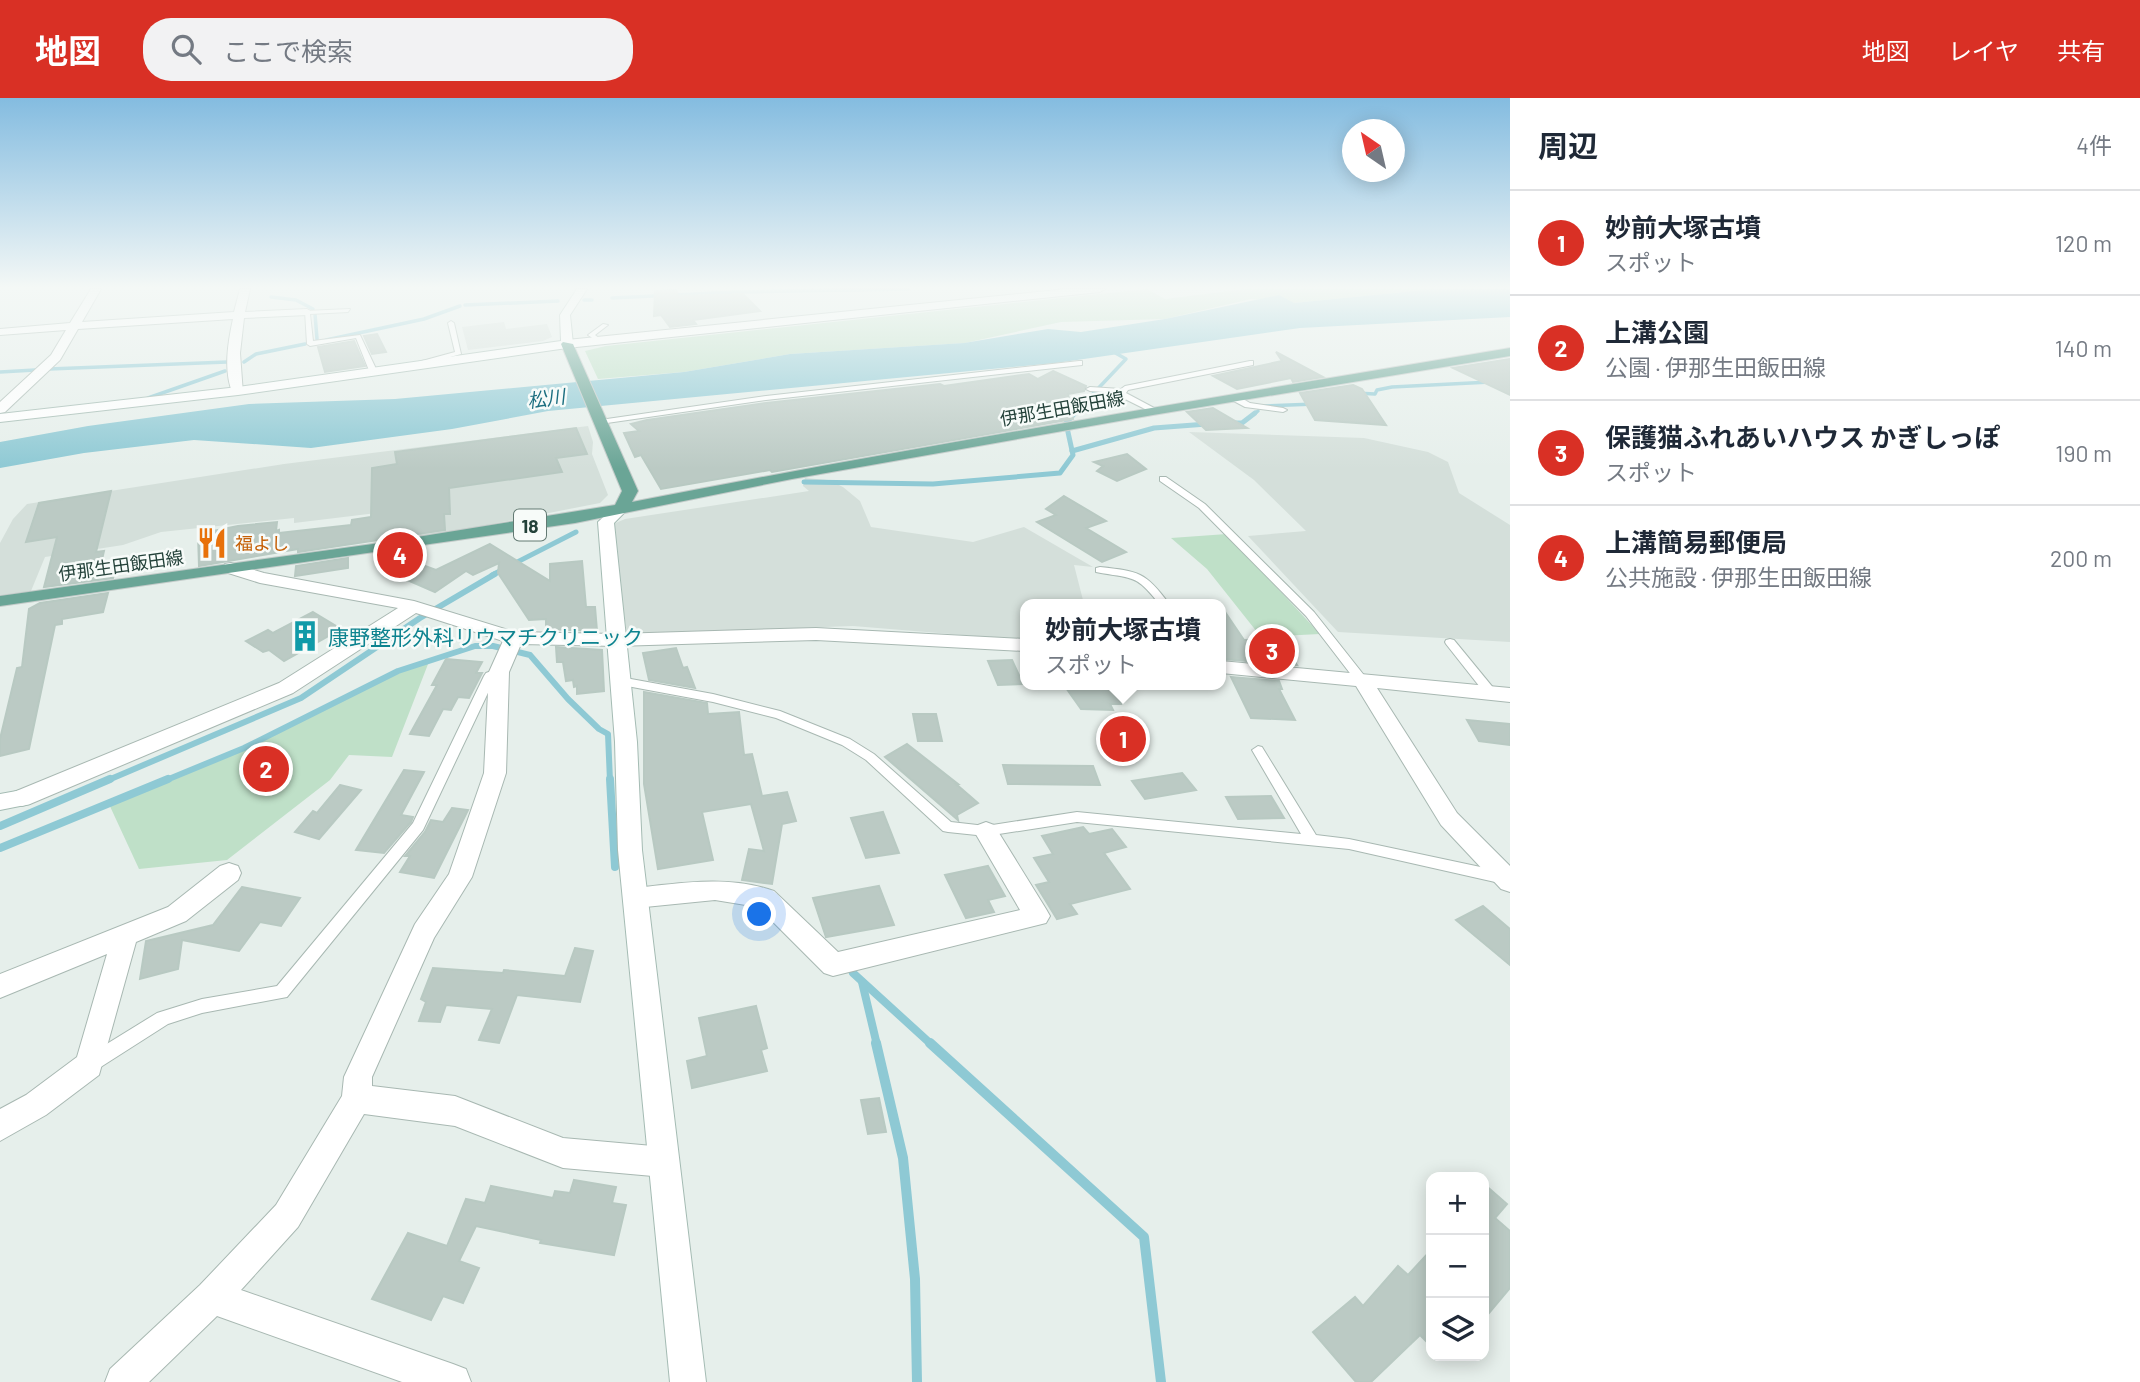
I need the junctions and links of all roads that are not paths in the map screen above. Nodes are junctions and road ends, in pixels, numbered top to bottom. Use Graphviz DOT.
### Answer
graph roads {
  1 [pos="61,349"];
  2 [pos="235,349"];
  3 [pos="364,349"];
  4 [pos="458,349"];
  5 [pos="533,349"];
  6 [pos="569,349"];
  7 [pos="1510,352"];
  8 [pos="1079,363"];
  9 [pos="1250,363"];
  10 [pos="410,367"];
  11 [pos="374,373"];
  12 [pos="1090,389"];
  13 [pos="238,391"];
  14 [pos="1123,391"];
  15 [pos="1233,397"];
  16 [pos="0,409"];
  17 [pos="1283,410"];
  18 [pos="1153,411"];
  19 [pos="0,418"];
  20 [pos="600,420"];
  21 [pos="1163,479"];
  22 [pos="621,508"];
  23 [pos="231,568"];
  24 [pos="1100,570"];
  25 [pos="1160,599"];
  26 [pos="0,601"];
  27 [pos="418,607"];
  28 [pos="616,640"];
  29 [pos="1450,642"];
  30 [pos="1020,645"];
  31 [pos="508,653"];
  32 [pos="1226,668"];
  33 [pos="620,681"];
  34 [pos="1363,682"];
  35 [pos="1500,694"];
  36 [pos="1258,750"];
  37 [pos="11,800"];
  38 [pos="986,831"];
  39 [pos="1312,841"];
  40 [pos="229,873"];
  41 [pos="1508,881"];
  42 [pos="635,898"];
  43 [pos="125,935"];
  44 [pos="0,986"];
  45 [pos="89,1065"];
  46 [pos="357,1099"];
  47 [pos="0,1126"];
  48 [pos="664,1162"];
  49 [pos="212,1297"];
  50 [pos="123,1382"];
  51 [pos="453,1382"];
  52 [pos="688,1382"];
  1 -- 16 [label="street"];
  2 -- 13 [label="street"];
  3 -- 11 [label="lane"];
  4 -- 10 [label="lane"];
  5 -- 10 [label="street"];
  6 -- 20 [label="main road"];
  7 -- 15 [label="main road, 伊那生田飯田線 / 18"];
  8 -- 20 [label="lane"];
  9 -- 14 [label="lane"];
  10 -- 11 [label="street"];
  11 -- 13 [label="street"];
  12 -- 14 [label="lane"];
  13 -- 19 [label="street"];
  14 -- 18 [label="lane"];
  15 -- 17 [label="lane"];
  15 -- 18 [label="main road, 伊那生田飯田線 / 18"];
  18 -- 22 [label="main road, 伊那生田飯田線 / 18"];
  20 -- 22 [label="main road"];
  21 -- 34 [label="lane"];
  22 -- 23 [label="main road, 伊那生田飯田線 / 18"];
  22 -- 28 [label="street"];
  23 -- 26 [label="main road, 伊那生田飯田線 / 18"];
  23 -- 27 [label="street"];
  24 -- 25 [label="lane"];
  27 -- 31 [label="street"];
  27 -- 37 [label="street"];
  28 -- 30 [label="street"];
  28 -- 31 [label="street"];
  28 -- 33 [label="street"];
  29 -- 35 [label="lane"];
  31 -- 45 [label="lane"];
  31 -- 46 [label="street"];
  32 -- 34 [label="street"];
  33 -- 38 [label="lane"];
  33 -- 42 [label="street"];
  34 -- 35 [label="street"];
  34 -- 41 [label="street"];
  36 -- 39 [label="lane"];
  38 -- 39 [label="lane"];
  38 -- 42 [label="street"];
  39 -- 41 [label="lane"];
  40 -- 43 [label="street"];
  42 -- 48 [label="street"];
  43 -- 44 [label="street"];
  43 -- 45 [label="street"];
  45 -- 47 [label="street"];
  46 -- 48 [label="street"];
  46 -- 49 [label="street"];
  48 -- 52 [label="street"];
  49 -- 50 [label="street"];
  49 -- 51 [label="street"];
}
